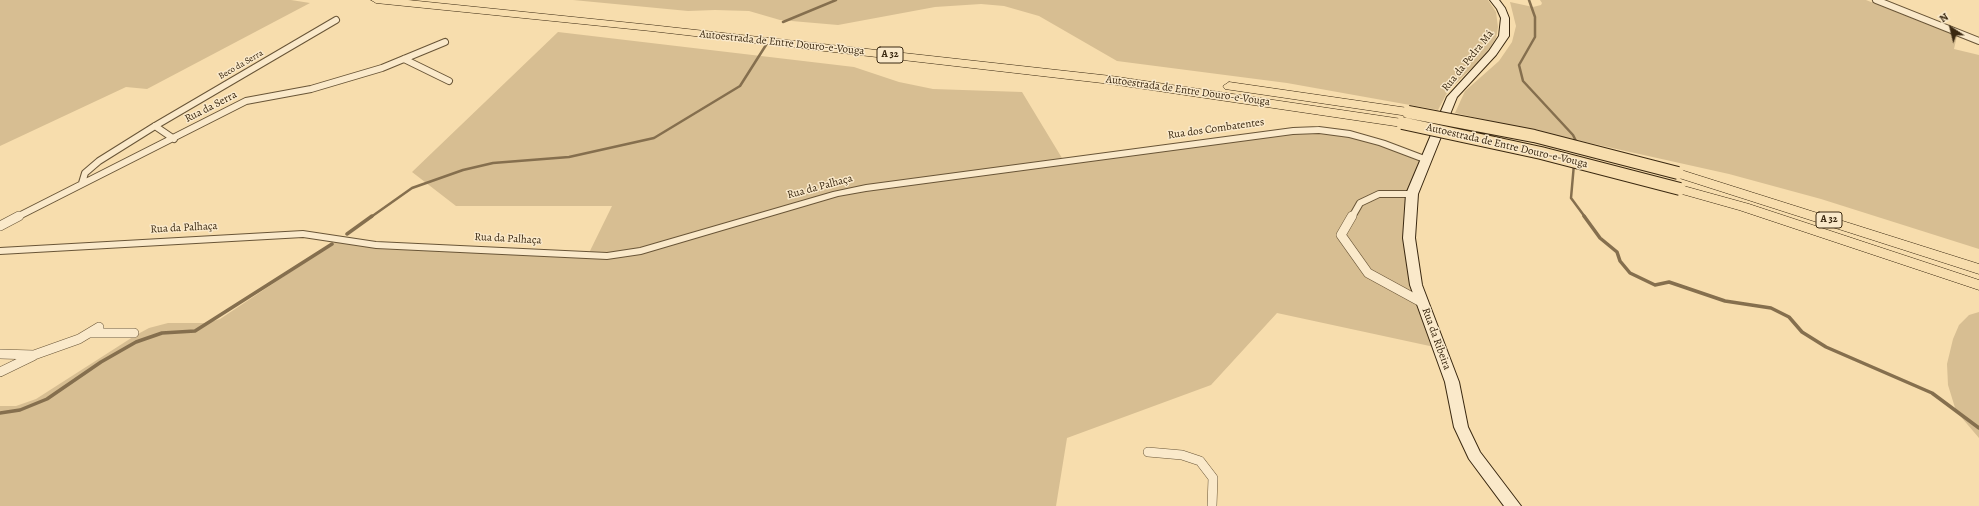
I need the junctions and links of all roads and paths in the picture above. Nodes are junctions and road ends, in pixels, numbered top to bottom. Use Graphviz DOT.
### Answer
graph roads {
  1 [pos="376,0"];
  2 [pos="449,0"];
  3 [pos="1494,0"];
  4 [pos="1876,0"];
  5 [pos="336,20"];
  6 [pos="1979,41"];
  7 [pos="445,42"];
  8 [pos="404,59"];
  9 [pos="449,81"];
  10 [pos="1405,117"];
  11 [pos="155,126"];
  12 [pos="174,139"];
  13 [pos="1427,160"];
  14 [pos="1005,169"];
  15 [pos="82,183"];
  16 [pos="1412,194"];
  17 [pos="0,226"];
  18 [pos="0,251"];
  19 [pos="1979,269"];
  20 [pos="1979,285"];
  21 [pos="1423,303"];
  22 [pos="99,327"];
  23 [pos="89,333"];
  24 [pos="134,333"];
  25 [pos="0,354"];
  26 [pos="34,355"];
  27 [pos="0,372"];
  28 [pos="1148,452"];
  29 [pos="1212,506"];
  30 [pos="1513,506"];
  1 -- 10 [label="highway, Autoestrada de Entre Douro-e-Vouga / A 32"];
  2 -- 10 [label="highway, Autoestrada de Entre Douro-e-Vouga / A 32"];
  3 -- 13 [label="main road, Rua da Pedra Má"];
  4 -- 6 [label="street"];
  5 -- 11 [label="street, Beco da Serra"];
  7 -- 8 [label="street, Rua da Serra"];
  8 -- 9 [label="street"];
  8 -- 12 [label="street, Rua da Serra"];
  10 -- 19 [label="highway, Autoestrada de Entre Douro-e-Vouga / A 32, bridge"];
  10 -- 20 [label="highway, Autoestrada de Entre Douro-e-Vouga / A 32, bridge"];
  11 -- 12 [label="street"];
  11 -- 15 [label="street, Beco da Serra"];
  12 -- 15 [label="street, Rua da Serra"];
  13 -- 14 [label="street, Rua dos Combatentes"];
  13 -- 16 [label="main road, Rua da Ribeira"];
  14 -- 18 [label="street, Rua da Palhaça"];
  15 -- 17 [label="street, Rua da Serra"];
  16 -- 21 [label="main road, Rua da Ribeira"];
  16 -- 21 [label="street"];
  21 -- 30 [label="main road, Rua da Ribeira"];
  22 -- 23 [label="street"];
  23 -- 24 [label="street"];
  23 -- 26 [label="street"];
  25 -- 26 [label="street"];
  26 -- 27 [label="street"];
  28 -- 29 [label="street"];
}
